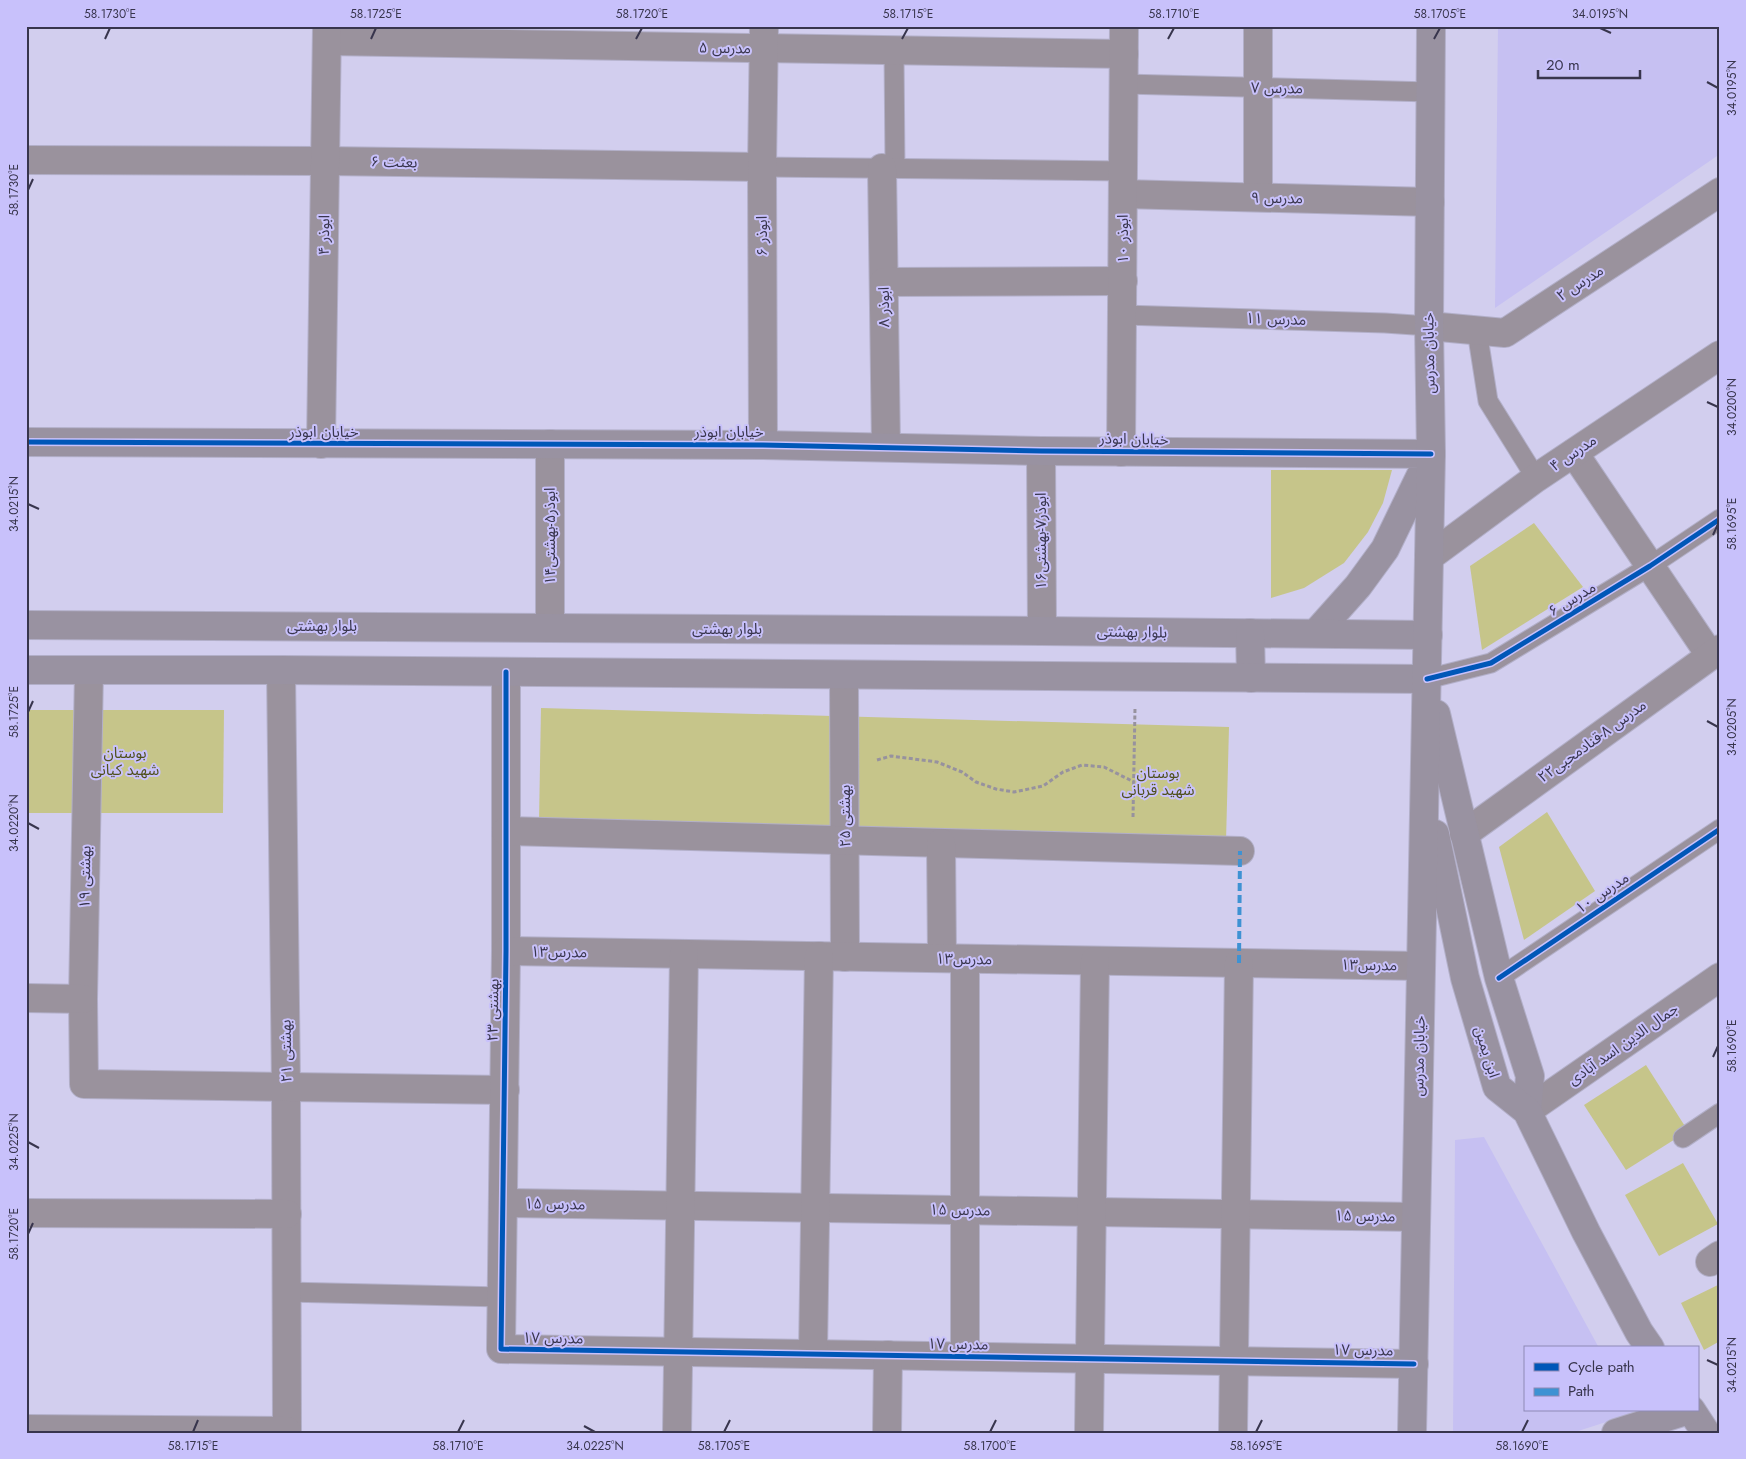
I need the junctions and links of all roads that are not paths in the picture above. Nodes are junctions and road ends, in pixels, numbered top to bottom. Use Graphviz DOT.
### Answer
graph roads {
  1 [pos="1124,26"];
  2 [pos="1258,26"];
  3 [pos="1431,26"];
  4 [pos="327,34"];
  5 [pos="763,37"];
  6 [pos="894,51"];
  7 [pos="1124,54"];
  8 [pos="1124,84"];
  9 [pos="1258,88"];
  10 [pos="1430,92"];
  11 [pos="26,160"];
  12 [pos="325,161"];
  13 [pos="762,167"];
  14 [pos="889,168"];
  15 [pos="1123,182"];
  16 [pos="1720,192"];
  17 [pos="1258,197"];
  18 [pos="1430,202"];
  19 [pos="1123,281"];
  20 [pos="884,282"];
  21 [pos="1122,315"];
  22 [pos="1429,326"];
  23 [pos="1477,331"];
  24 [pos="1720,355"];
  25 [pos="26,442"];
  26 [pos="321,444"];
  27 [pos="550,444"];
  28 [pos="763,445"];
  29 [pos="886,447"];
  30 [pos="1040,451"];
  31 [pos="1121,452"];
  32 [pos="1574,453"];
  33 [pos="1431,454"];
  34 [pos="1536,478"];
  35 [pos="1720,518"];
  36 [pos="1430,557"];
  37 [pos="1650,566"];
  38 [pos="26,612"];
  39 [pos="26,625"];
  40 [pos="550,627"];
  41 [pos="1042,630"];
  42 [pos="1250,633"];
  43 [pos="1316,633"];
  44 [pos="1428,635"];
  45 [pos="1715,652"];
  46 [pos="26,670"];
  47 [pos="281,670"];
  48 [pos="89,671"];
  49 [pos="506,672"];
  50 [pos="844,675"];
  51 [pos="1251,678"];
  52 [pos="1427,679"];
  53 [pos="1424,779"];
  54 [pos="1720,829"];
  55 [pos="506,831"];
  56 [pos="1464,834"];
  57 [pos="845,840"];
  58 [pos="941,843"];
  59 [pos="1240,851"];
  60 [pos="506,952"];
  61 [pos="684,954"];
  62 [pos="832,957"];
  63 [pos="954,958"];
  64 [pos="1095,961"];
  65 [pos="1238,963"];
  66 [pos="1421,966"];
  67 [pos="1720,977"];
  68 [pos="1499,978"];
  69 [pos="26,998"];
  70 [pos="83,999"];
  71 [pos="286,1087"];
  72 [pos="505,1090"];
  73 [pos="1527,1110"];
  74 [pos="1720,1113"];
  75 [pos="1683,1138"];
  76 [pos="503,1203"];
  77 [pos="680,1206"];
  78 [pos="815,1208"];
  79 [pos="965,1210"];
  80 [pos="1092,1212"];
  81 [pos="26,1213"];
  82 [pos="287,1214"];
  83 [pos="1236,1214"];
  84 [pos="1416,1217"];
  85 [pos="286,1292"];
  86 [pos="502,1297"];
  87 [pos="1649,1346"];
  88 [pos="501,1349"];
  89 [pos="678,1352"];
  90 [pos="813,1354"];
  91 [pos="888,1355"];
  92 [pos="965,1356"];
  93 [pos="1090,1359"];
  94 [pos="1234,1361"];
  95 [pos="1414,1364"];
  96 [pos="1684,1412"];
  97 [pos="1691,1412"];
  98 [pos="1413,1422"];
  99 [pos="26,1429"];
  100 [pos="286,1432"];
  101 [pos="677,1433"];
  102 [pos="887,1433"];
  103 [pos="1089,1433"];
  104 [pos="1233,1433"];
  105 [pos="1432,1433"];
  106 [pos="1616,1433"];
  107 [pos="1706,1433"];
  1 -- 7 [label="street, ابوذر ۱۰"];
  2 -- 9 [label="street"];
  3 -- 10 [label="main road, خیابان مدرس"];
  4 -- 5 [label="street, مدرس ۵"];
  4 -- 12 [label="street, ابوذر ۴"];
  5 -- 6 [label="street, مدرس ۵"];
  5 -- 13 [label="street, ابوذر ۶"];
  6 -- 7 [label="street, مدرس ۵"];
  6 -- 14 [label="lane"];
  7 -- 8 [label="street, ابوذر ۱۰"];
  8 -- 9 [label="lane, مدرس ۷"];
  8 -- 15 [label="street, ابوذر ۱۰"];
  9 -- 10 [label="lane, مدرس ۷"];
  9 -- 17 [label="street"];
  10 -- 18 [label="main road, خیابان مدرس"];
  11 -- 12 [label="street, بعثت ۶"];
  12 -- 13 [label="street, بعثت ۶"];
  12 -- 26 [label="street, ابوذر ۴"];
  13 -- 14 [label="lane"];
  13 -- 28 [label="street, ابوذر ۶"];
  14 -- 15 [label="lane"];
  14 -- 20 [label="street, ابوذر ۸"];
  15 -- 17 [label="street, مدرس ۹"];
  15 -- 19 [label="street, ابوذر ۱۰"];
  16 -- 23 [label="street, مدرس ۲"];
  17 -- 18 [label="street, مدرس ۹"];
  18 -- 22 [label="main road, خیابان مدرس"];
  19 -- 20 [label="street"];
  19 -- 21 [label="street, ابوذر ۱۰"];
  20 -- 29 [label="street, ابوذر ۸"];
  21 -- 22 [label="lane, مدرس ۱۱"];
  21 -- 31 [label="street, ابوذر ۱۰"];
  22 -- 23 [label="street, مدرس ۲"];
  22 -- 33 [label="main road, خیابان مدرس"];
  23 -- 34 [label="lane"];
  24 -- 32 [label="street, مدرس ۴"];
  25 -- 26 [label="main road, خیابان ابوذر"];
  26 -- 27 [label="main road, خیابان ابوذر"];
  27 -- 28 [label="main road, خیابان ابوذر"];
  27 -- 40 [label="street, ابوذر۵-بهشتی۱۴"];
  28 -- 29 [label="main road, خیابان ابوذر"];
  29 -- 30 [label="main road, خیابان ابوذر"];
  30 -- 31 [label="main road, خیابان ابوذر"];
  30 -- 41 [label="street, ابوذر۷-بهشتی۱۶"];
  31 -- 33 [label="main road, خیابان ابوذر"];
  32 -- 34 [label="street, مدرس ۴"];
  32 -- 37 [label="street"];
  33 -- 36 [label="main road, خیابان مدرس"];
  33 -- 43 [label="main road"];
  34 -- 36 [label="street, مدرس ۴"];
  35 -- 37 [label="lane, مدرس ۶"];
  36 -- 44 [label="main road, خیابان مدرس"];
  37 -- 45 [label="street"];
  37 -- 52 [label="lane, مدرس ۶"];
  38 -- 39 [label="street"];
  39 -- 40 [label="main road, بلوار بهشتی"];
  40 -- 41 [label="main road, بلوار بهشتی"];
  41 -- 42 [label="main road, بلوار بهشتی"];
  42 -- 43 [label="main road, بلوار بهشتی"];
  42 -- 51 [label="main road"];
  43 -- 44 [label="main road, بلوار بهشتی"];
  44 -- 52 [label="main road, خیابان مدرس"];
  45 -- 56 [label="street, مدرس ۸-قنادمحبی۲۲"];
  46 -- 48 [label="main road"];
  47 -- 48 [label="main road"];
  47 -- 49 [label="main road"];
  47 -- 71 [label="street, بهشتی ۲۱"];
  48 -- 70 [label="street, بهشتی ۱۹"];
  49 -- 50 [label="main road"];
  49 -- 55 [label="street, بهشتی ۲۳"];
  50 -- 51 [label="main road"];
  50 -- 57 [label="street, بهشتی ۲۵"];
  51 -- 52 [label="main road"];
  52 -- 53 [label="main road, خیابان مدرس"];
  52 -- 56 [label="main road, خیابان مدرس"];
  53 -- 66 [label="main road, خیابان مدرس"];
  53 -- 73 [label="main road, ابن یمین"];
  54 -- 68 [label="lane, مدرس ۱۰"];
  55 -- 57 [label="street"];
  55 -- 60 [label="street, بهشتی ۲۳"];
  56 -- 68 [label="main road, خیابان مدرس"];
  57 -- 58 [label="street"];
  57 -- 62 [label="street, بهشتی ۲۵"];
  58 -- 59 [label="street"];
  58 -- 63 [label="street"];
  60 -- 61 [label="street, مدرس۱۳"];
  60 -- 72 [label="street, بهشتی ۲۳"];
  61 -- 62 [label="street, مدرس۱۳"];
  61 -- 77 [label="street"];
  62 -- 63 [label="street, مدرس۱۳"];
  62 -- 78 [label="street, بهشتی ۲۵"];
  63 -- 64 [label="street, مدرس۱۳"];
  63 -- 79 [label="street"];
  64 -- 65 [label="street, مدرس۱۳"];
  64 -- 80 [label="street"];
  65 -- 66 [label="street, مدرس۱۳"];
  65 -- 83 [label="street"];
  66 -- 84 [label="main road, خیابان مدرس"];
  67 -- 73 [label="street, جمال الدین اسد آبادی"];
  68 -- 73 [label="main road, خیابان مدرس"];
  69 -- 70 [label="street"];
  70 -- 71 [label="street, بهشتی ۱۹"];
  71 -- 72 [label="street"];
  71 -- 82 [label="street, بهشتی ۲۱"];
  72 -- 76 [label="street, بهشتی ۲۳"];
  73 -- 87 [label="main road, ابن یمین"];
  74 -- 75 [label="lane"];
  76 -- 77 [label="street, مدرس ۱۵"];
  76 -- 86 [label="street, بهشتی ۲۳"];
  77 -- 78 [label="street, مدرس ۱۵"];
  77 -- 89 [label="street"];
  78 -- 79 [label="street, مدرس ۱۵"];
  78 -- 90 [label="street, بهشتی ۲۵"];
  79 -- 80 [label="street, مدرس ۱۵"];
  79 -- 92 [label="street"];
  80 -- 83 [label="street, مدرس ۱۵"];
  80 -- 93 [label="street"];
  81 -- 82 [label="street"];
  82 -- 85 [label="street, بهشتی ۲۱"];
  83 -- 84 [label="street, مدرس ۱۵"];
  83 -- 94 [label="street"];
  84 -- 95 [label="main road, خیابان مدرس"];
  85 -- 86 [label="lane"];
  85 -- 100 [label="street, بهشتی ۲۱"];
  86 -- 88 [label="street, بهشتی ۲۳"];
  88 -- 89 [label="street, مدرس ۱۷"];
  89 -- 90 [label="street, مدرس ۱۷"];
  89 -- 101 [label="street"];
  90 -- 91 [label="street, مدرس ۱۷"];
  91 -- 92 [label="street, مدرس ۱۷"];
  91 -- 102 [label="street"];
  92 -- 93 [label="street, مدرس ۱۷"];
  93 -- 94 [label="street, مدرس ۱۷"];
  93 -- 103 [label="street"];
  94 -- 95 [label="street, مدرس ۱۷"];
  94 -- 104 [label="street"];
  95 -- 98 [label="main road, خیابان مدرس"];
  96 -- 106 [label="main road"];
  97 -- 107 [label="main road"];
  98 -- 105 [label="main road"];
  99 -- 100 [label="street"];
}
